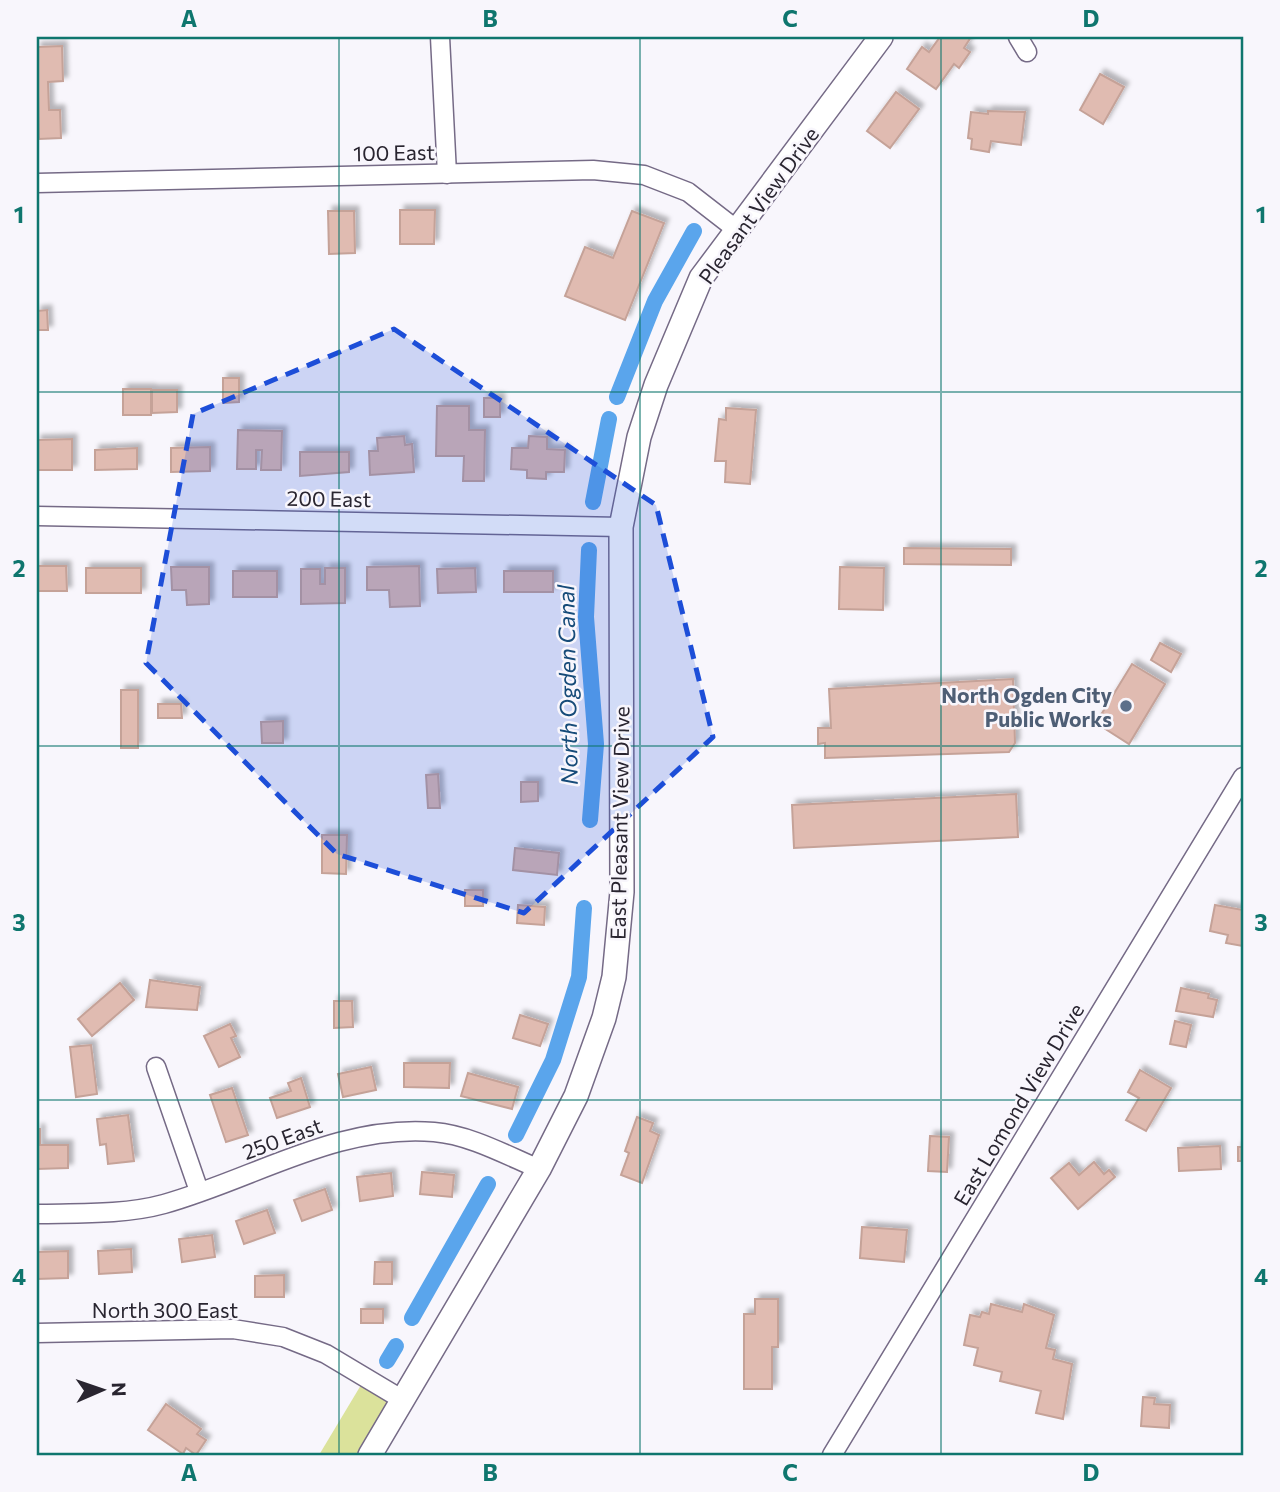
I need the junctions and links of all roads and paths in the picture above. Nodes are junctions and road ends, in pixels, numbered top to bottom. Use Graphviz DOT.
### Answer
graph roads {
  1 [pos="440,37"];
  2 [pos="881,37"];
  3 [pos="447,174"];
  4 [pos="37,183"];
  5 [pos="737,230"];
  6 [pos="656,385"];
  7 [pos="37,516"];
  8 [pos="621,527"];
  9 [pos="1243,777"];
  10 [pos="156,1067"];
  11 [pos="539,1169"];
  12 [pos="199,1191"];
  13 [pos="37,1214"];
  14 [pos="37,1334"];
  15 [pos="402,1400"];
  16 [pos="370,1455"];
  17 [pos="832,1455"];
  1 -- 3 [label="street"];
  2 -- 5 [label="street, Pleasant View Drive"];
  3 -- 4 [label="street, 100 East"];
  3 -- 5 [label="street, 100 East"];
  5 -- 6 [label="street, Pleasant View Drive"];
  6 -- 8 [label="street, East Pleasant View Drive"];
  7 -- 8 [label="street, 200 East"];
  8 -- 11 [label="street, East Pleasant View Drive"];
  9 -- 17 [label="street, East Lomond View Drive"];
  10 -- 12 [label="street"];
  11 -- 12 [label="street, 250 East"];
  11 -- 15 [label="street, East Pleasant View Drive"];
  12 -- 13 [label="street, 250 East"];
  14 -- 15 [label="street, North 300 East"];
  15 -- 16 [label="street, East Pleasant View Drive"];
}
